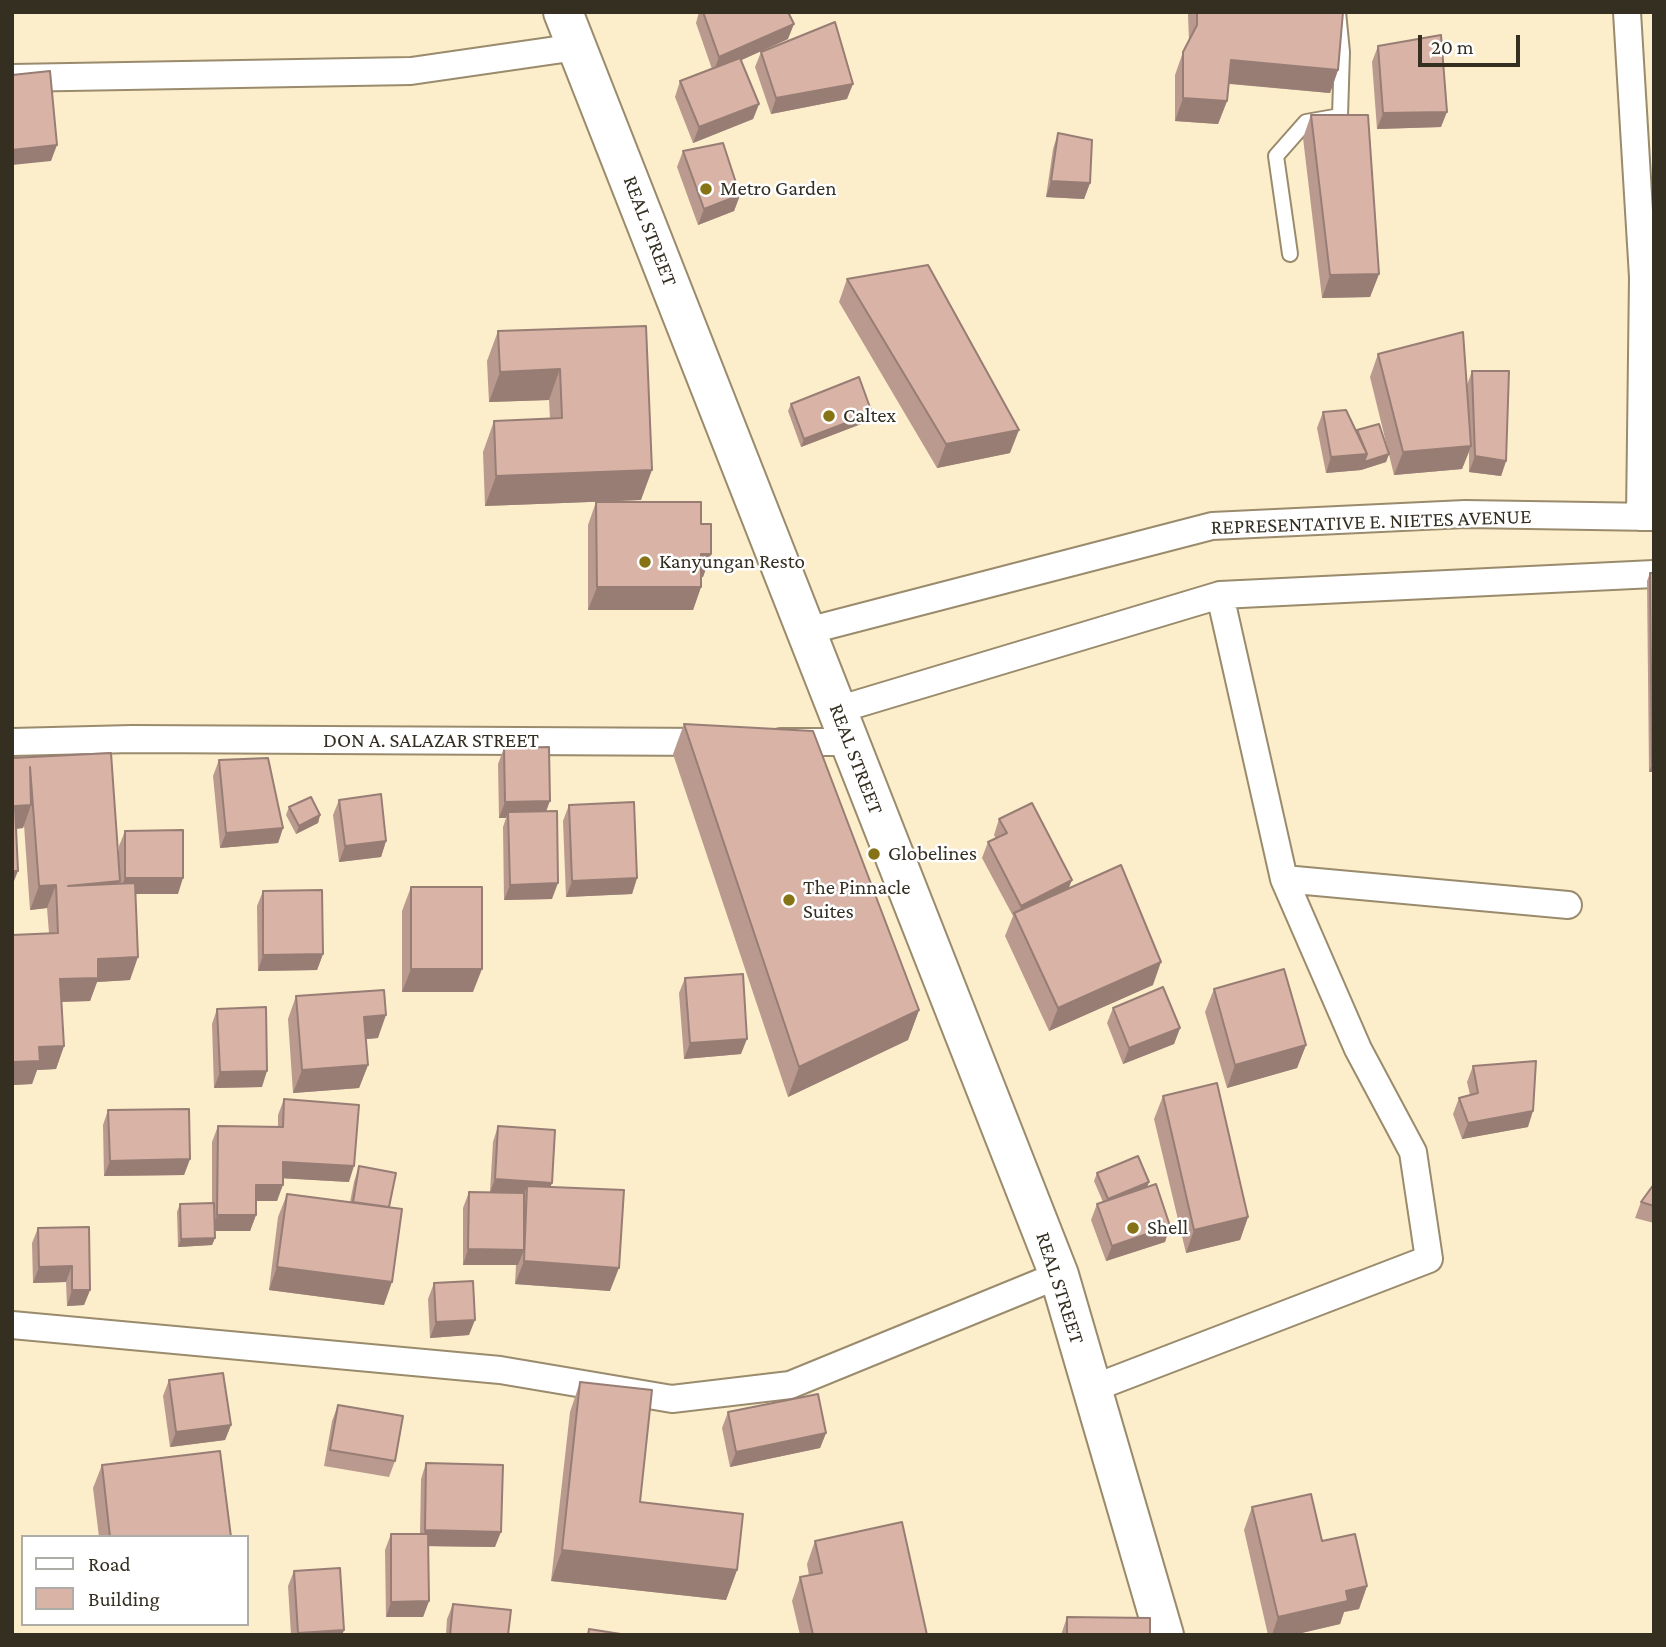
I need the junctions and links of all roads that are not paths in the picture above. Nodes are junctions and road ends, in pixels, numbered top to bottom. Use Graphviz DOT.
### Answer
graph roads {
  1 [pos="563,12"];
  2 [pos="1338,12"];
  3 [pos="1627,12"];
  4 [pos="577,47"];
  5 [pos="12,78"];
  6 [pos="1290,254"];
  7 [pos="1647,517"];
  8 [pos="1654,574"];
  9 [pos="1220,595"];
  10 [pos="807,631"];
  11 [pos="843,726"];
  12 [pos="12,742"];
  13 [pos="1284,879"];
  14 [pos="1568,905"];
  15 [pos="1059,1275"];
  16 [pos="12,1325"];
  17 [pos="1091,1389"];
  18 [pos="1164,1635"];
  1 -- 4 [label="main road, REAL STREET"];
  2 -- 6 [label="lane"];
  3 -- 7 [label="street"];
  4 -- 5 [label="street"];
  4 -- 10 [label="main road, REAL STREET"];
  7 -- 10 [label="street, REPRESENTATIVE E. NIETES AVENUE"];
  8 -- 9 [label="street"];
  9 -- 11 [label="street"];
  9 -- 13 [label="street"];
  10 -- 11 [label="main road, REAL STREET"];
  11 -- 12 [label="street, DON A. SALAZAR STREET"];
  11 -- 15 [label="main road, REAL STREET"];
  13 -- 14 [label="street"];
  13 -- 17 [label="street"];
  15 -- 16 [label="street"];
  15 -- 17 [label="main road, REAL STREET"];
  17 -- 18 [label="main road, REAL STREET"];
}
